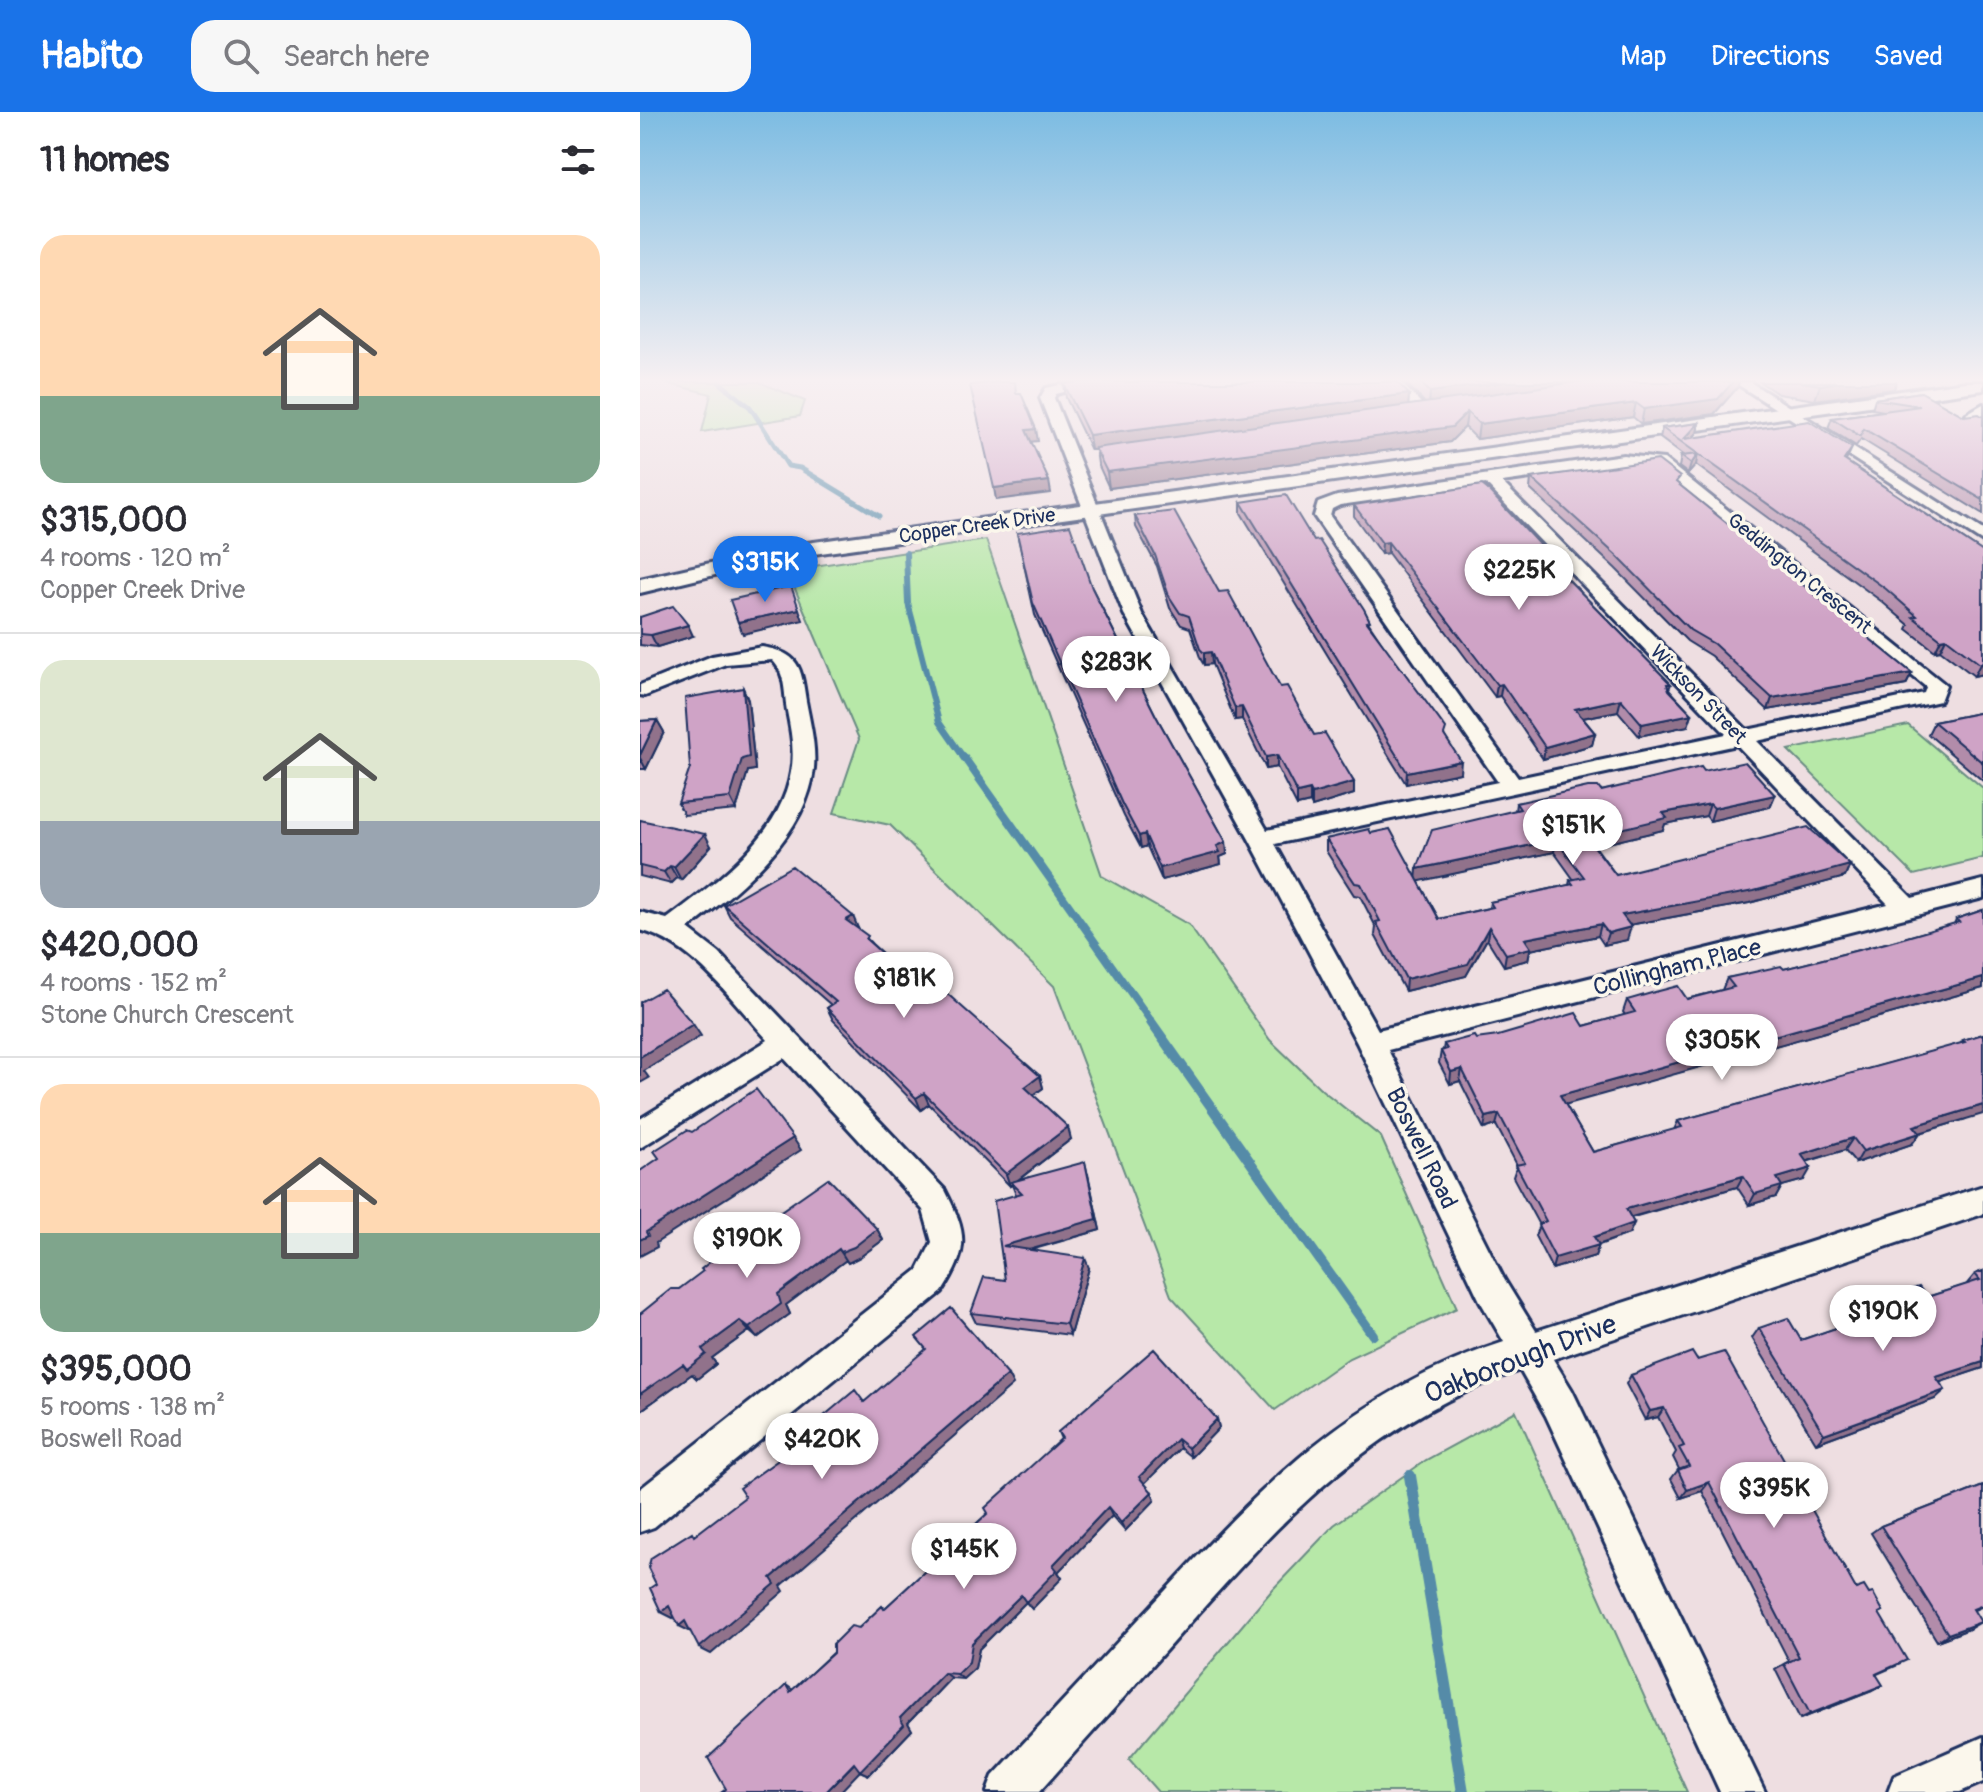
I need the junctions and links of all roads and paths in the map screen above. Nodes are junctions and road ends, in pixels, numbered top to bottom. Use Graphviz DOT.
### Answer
graph roads {
  1 [pos="1072,460"];
  2 [pos="1443,460"];
  3 [pos="1620,460"];
  4 [pos="1630,460"];
  5 [pos="1861,460"];
  6 [pos="1490,479"];
  7 [pos="1092,509"];
  8 [pos="1983,537"];
  9 [pos="640,586"];
  10 [pos="645,690"];
  11 [pos="1743,738"];
  12 [pos="1512,786"];
  13 [pos="1261,839"];
  14 [pos="1983,889"];
  15 [pos="1907,908"];
  16 [pos="640,921"];
  17 [pos="671,929"];
  18 [pos="788,1042"];
  19 [pos="1371,1043"];
  20 [pos="640,1135"];
  21 [pos="1983,1200"];
  22 [pos="1528,1351"];
  23 [pos="640,1513"];
  24 [pos="1983,1759"];
  25 [pos="1009,1792"];
  26 [pos="1743,1792"];
  27 [pos="1910,1792"];
  1 -- 7 [label="street, Boswell Road"];
  2 -- 7 [label="street, Copper Creek Drive"];
  3 -- 6 [label="street, Geddington Crescent"];
  4 -- 11 [label="street, Geddington Crescent"];
  5 -- 8 [label="street"];
  6 -- 11 [label="street, Wickson Street"];
  6 -- 12 [label="street, Geddington Crescent"];
  7 -- 9 [label="street, Copper Creek Drive"];
  7 -- 13 [label="street, Boswell Road"];
  10 -- 17 [label="street"];
  11 -- 12 [label="street, Geddington Crescent"];
  11 -- 15 [label="street, Wickson Street"];
  12 -- 13 [label="street, Geddington Crescent"];
  13 -- 19 [label="street, Boswell Road"];
  14 -- 15 [label="street, Collingham Place"];
  15 -- 19 [label="street, Collingham Place"];
  16 -- 17 [label="street"];
  17 -- 18 [label="street"];
  18 -- 20 [label="street"];
  18 -- 23 [label="street"];
  19 -- 22 [label="street, Boswell Road"];
  21 -- 22 [label="street, Oakborough Drive"];
  22 -- 25 [label="street, Oakborough Drive"];
  22 -- 26 [label="street, Boswell Road"];
  24 -- 27 [label="street"];
}
